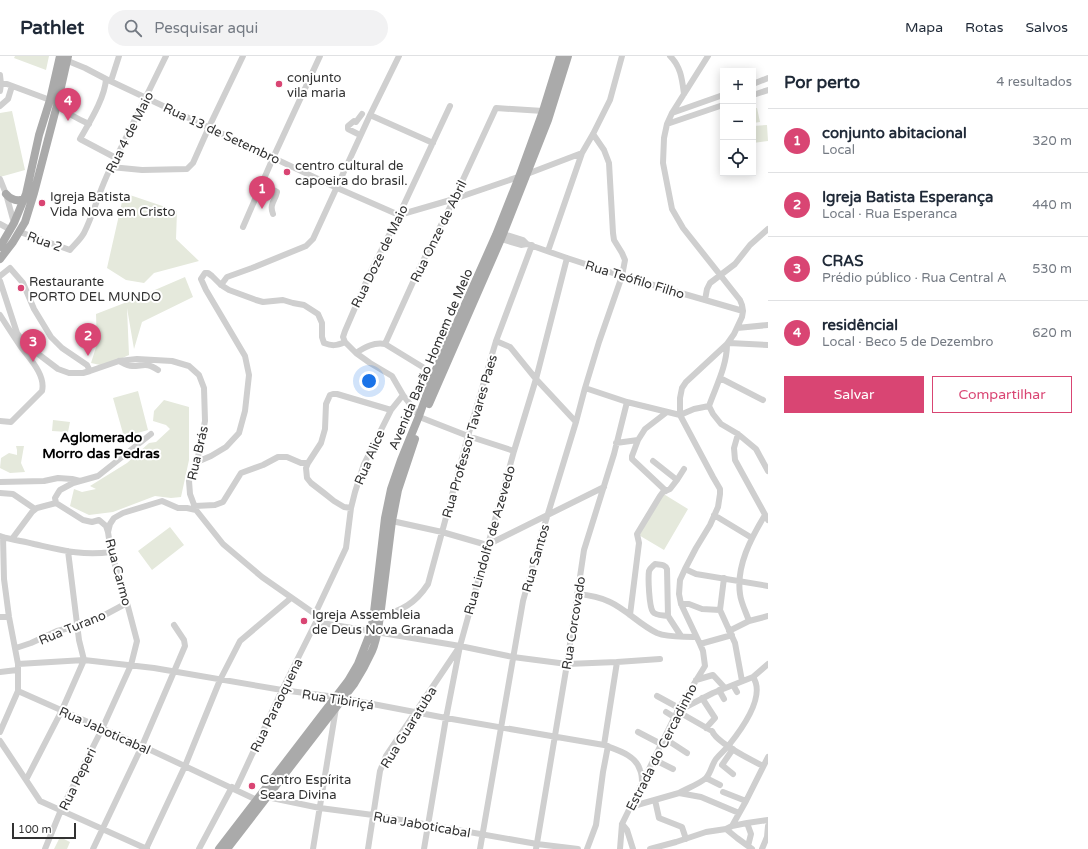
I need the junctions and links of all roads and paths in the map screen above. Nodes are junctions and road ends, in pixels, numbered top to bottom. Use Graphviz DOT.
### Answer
graph roads {
  1 [pos="119,56"];
  2 [pos="243,56"];
  3 [pos="320,56"];
  4 [pos="399,56"];
  5 [pos="560,56"];
  6 [pos="568,56"];
  7 [pos="622,56"];
  8 [pos="670,56"];
  9 [pos="708,56"];
  10 [pos="64,57"];
  11 [pos="164,57"];
  12 [pos="0,75"];
  13 [pos="768,78"];
  14 [pos="108,80"];
  15 [pos="756,83"];
  16 [pos="2,84"];
  17 [pos="12,86"];
  18 [pos="768,90"];
  19 [pos="0,91"];
  20 [pos="684,94"];
  21 [pos="756,94"];
  22 [pos="720,96"];
  23 [pos="146,98"];
  24 [pos="54,103"];
  25 [pos="0,106"];
  26 [pos="450,106"];
  27 [pos="720,106"];
  28 [pos="543,111"];
  29 [pos="672,113"];
  30 [pos="362,114"];
  31 [pos="370,115"];
  32 [pos="548,120"];
  33 [pos="89,124"];
  34 [pos="667,124"];
  35 [pos="209,127"];
  36 [pos="593,134"];
  37 [pos="360,135"];
  38 [pos="433,143"];
  39 [pos="582,153"];
  40 [pos="116,158"];
  41 [pos="273,158"];
  42 [pos="111,167"];
  43 [pos="523,176"];
  44 [pos="0,179"];
  45 [pos="262,184"];
  46 [pos="336,188"];
  47 [pos="34,193"];
  48 [pos="6,194"];
  49 [pos="24,199"];
  50 [pos="454,199"];
  51 [pos="273,214"];
  52 [pos="399,215"];
  53 [pos="0,224"];
  54 [pos="12,227"];
  55 [pos="244,227"];
  56 [pos="768,229"];
  57 [pos="20,232"];
  58 [pos="499,238"];
  59 [pos="530,244"];
  60 [pos="0,247"];
  61 [pos="70,250"];
  62 [pos="548,251"];
  63 [pos="567,258"];
  64 [pos="0,259"];
  65 [pos="721,275"];
  66 [pos="0,276"];
  67 [pos="622,276"];
  68 [pos="0,281"];
  69 [pos="221,285"];
  70 [pos="705,300"];
  71 [pos="743,312"];
  72 [pos="0,315"];
  73 [pos="768,325"];
  74 [pos="737,328"];
  75 [pos="496,341"];
  76 [pos="345,342"];
  77 [pos="385,344"];
  78 [pos="728,344"];
  79 [pos="768,345"];
  80 [pos="356,353"];
  81 [pos="39,356"];
  82 [pos="32,361"];
  83 [pos="119,361"];
  84 [pos="158,370"];
  85 [pos="90,371"];
  86 [pos="434,374"];
  87 [pos="720,378"];
  88 [pos="536,379"];
  89 [pos="585,388"];
  90 [pos="402,395"];
  91 [pos="763,400"];
  92 [pos="627,402"];
  93 [pos="709,406"];
  94 [pos="391,410"];
  95 [pos="667,412"];
  96 [pos="680,415"];
  97 [pos="420,417"];
  98 [pos="0,421"];
  99 [pos="576,422"];
  100 [pos="152,434"];
  101 [pos="738,434"];
  102 [pos="468,436"];
  103 [pos="638,440"];
  104 [pos="616,443"];
  105 [pos="514,451"];
  106 [pos="653,461"];
  107 [pos="197,462"];
  108 [pos="308,463"];
  109 [pos="684,469"];
  110 [pos="768,471"];
  111 [pos="677,480"];
  112 [pos="80,481"];
  113 [pos="0,482"];
  114 [pos="604,487"];
  115 [pos="666,491"];
  116 [pos="0,493"];
  117 [pos="56,503"];
  118 [pos="195,508"];
  119 [pos="351,508"];
  120 [pos="35,509"];
  121 [pos="547,516"];
  122 [pos="714,516"];
  123 [pos="767,518"];
  124 [pos="392,521"];
  125 [pos="108,532"];
  126 [pos="442,532"];
  127 [pos="2,536"];
  128 [pos="752,538"];
  129 [pos="12,539"];
  130 [pos="487,545"];
  131 [pos="68,551"];
  132 [pos="111,552"];
  133 [pos="685,569"];
  134 [pos="724,578"];
  135 [pos="739,581"];
  136 [pos="768,586"];
  137 [pos="578,594"];
  138 [pos="291,598"];
  139 [pos="127,603"];
  140 [pos="681,604"];
  141 [pos="382,607"];
  142 [pos="720,610"];
  143 [pos="392,613"];
  144 [pos="315,614"];
  145 [pos="630,615"];
  146 [pos="668,616"];
  147 [pos="768,616"];
  148 [pos="0,617"];
  149 [pos="9,617"];
  150 [pos="380,617"];
  151 [pos="749,621"];
  152 [pos="316,622"];
  153 [pos="174,625"];
  154 [pos="77,626"];
  155 [pos="374,632"];
  156 [pos="730,633"];
  157 [pos="681,636"];
  158 [pos="696,636"];
  159 [pos="700,644"];
  160 [pos="460,646"];
  161 [pos="16,648"];
  162 [pos="513,657"];
  163 [pos="660,659"];
  164 [pos="84,660"];
  165 [pos="618,662"];
  166 [pos="567,664"];
  167 [pos="768,664"];
  168 [pos="131,666"];
  169 [pos="18,667"];
  170 [pos="175,671"];
  171 [pos="0,672"];
  172 [pos="753,677"];
  173 [pos="220,680"];
  174 [pos="696,680"];
  175 [pos="742,681"];
  176 [pos="733,685"];
  177 [pos="722,689"];
  178 [pos="282,690"];
  179 [pos="18,691"];
  180 [pos="737,692"];
  181 [pos="657,696"];
  182 [pos="339,698"];
  183 [pos="702,698"];
  184 [pos="724,699"];
  185 [pos="336,708"];
  186 [pos="62,710"];
  187 [pos="666,712"];
  188 [pos="677,712"];
  189 [pos="416,713"];
  190 [pos="446,718"];
  191 [pos="501,728"];
  192 [pos="706,728"];
  193 [pos="102,729"];
  194 [pos="0,732"];
  195 [pos="638,732"];
  196 [pos="555,737"];
  197 [pos="0,741"];
  198 [pos="662,741"];
  199 [pos="142,746"];
  200 [pos="606,746"];
  201 [pos="731,748"];
  202 [pos="687,753"];
  203 [pos="768,757"];
  204 [pos="654,759"];
  205 [pos="185,766"];
  206 [pos="763,766"];
  207 [pos="673,769"];
  208 [pos="733,774"];
  209 [pos="706,778"];
  210 [pos="26,780"];
  211 [pos="642,783"];
  212 [pos="720,785"];
  213 [pos="234,788"];
  214 [pos="723,792"];
  215 [pos="679,793"];
  216 [pos="267,797"];
  217 [pos="257,800"];
  218 [pos="655,800"];
  219 [pos="746,801"];
  220 [pos="630,807"];
  221 [pos="320,808"];
  222 [pos="61,810"];
  223 [pos="739,813"];
  224 [pos="373,815"];
  225 [pos="768,820"];
  226 [pos="747,823"];
  227 [pos="622,824"];
  228 [pos="429,825"];
  229 [pos="768,826"];
  230 [pos="729,827"];
  231 [pos="102,828"];
  232 [pos="482,834"];
  233 [pos="686,839"];
  234 [pos="676,842"];
  235 [pos="537,846"];
  236 [pos="750,847"];
  237 [pos="45,849"];
  238 [pos="93,849"];
  239 [pos="147,849"];
  240 [pos="199,849"];
  241 [pos="219,849"];
  242 [pos="227,849"];
  243 [pos="313,849"];
  244 [pos="368,849"];
  245 [pos="424,849"];
  246 [pos="480,849"];
  247 [pos="578,849"];
  248 [pos="587,849"];
  249 [pos="620,849"];
  250 [pos="633,849"];
  251 [pos="650,849"];
  252 [pos="679,849"];
  253 [pos="762,849"];
  1 -- 14 [label="street"];
  2 -- 35 [label="street"];
  3 -- 41 [label="street"];
  4 -- 31 [label="street"];
  5 -- 28 [label="main road, Avenida Barão Homem de Melo"];
  6 -- 32 [label="main road, Avenida Barão Homem de Melo"];
  7 -- 36 [label="street"];
  8 -- 20 [label="street"];
  9 -- 20 [label="street"];
  10 -- 14 [label="street, Rua 13 de Setembro"];
  10 -- 24 [label="main road"];
  11 -- 23 [label="street, Rua 4 de Maio"];
  12 -- 16 [label="street"];
  13 -- 15 [label="street"];
  14 -- 23 [label="street, Rua 13 de Setembro"];
  14 -- 33 [label="street"];
  16 -- 17 [label="street"];
  16 -- 19 [label="street"];
  17 -- 24 [label="street"];
  17 -- 25 [label="street"];
  18 -- 21 [label="street"];
  20 -- 29 [label="street"];
  22 -- 29 [label="street"];
  23 -- 35 [label="street, Rua 13 de Setembro"];
  23 -- 40 [label="street, Rua 4 de Maio"];
  24 -- 33 [label="street"];
  24 -- 47 [label="main road"];
  24 -- 49 [label="main road"];
  26 -- 38 [label="street, Rua Doze de Maio"];
  27 -- 34 [label="street"];
  28 -- 32 [label="main road"];
  28 -- 43 [label="main road, Avenida Barão Homem de Melo"];
  28 -- 50 [label="street, Rua Onze de Abril"];
  29 -- 34 [label="street"];
  30 -- 37 [label="street"];
  31 -- 37 [label="street"];
  31 -- 38 [label="street"];
  32 -- 43 [label="main road, Avenida Barão Homem de Melo"];
  33 -- 40 [label="street"];
  34 -- 65 [label="street"];
  35 -- 41 [label="street, Rua 13 de Setembro"];
  35 -- 42 [label="street"];
  36 -- 39 [label="street"];
  36 -- 67 [label="street, Rua Santos"];
  37 -- 46 [label="street"];
  38 -- 52 [label="street, Rua Doze de Maio"];
  39 -- 43 [label="street"];
  39 -- 62 [label="street"];
  40 -- 42 [label="street, Rua 4 de Maio"];
  41 -- 45 [label="street"];
  41 -- 46 [label="street, Rua 13 de Setembro"];
  42 -- 61 [label="street, Rua 4 de Maio"];
  43 -- 50 [label="street"];
  43 -- 58 [label="main road, Avenida Barão Homem de Melo"];
  43 -- 58 [label="main road, Avenida Barão Homem de Melo"];
  44 -- 48 [label="street"];
  45 -- 51 [label="street"];
  45 -- 55 [label="street"];
  46 -- 52 [label="street, Rua 13 de Setembro"];
  46 -- 69 [label="street"];
  47 -- 49 [label="main road"];
  47 -- 57 [label="main road"];
  48 -- 49 [label="main road"];
  48 -- 54 [label="street"];
  49 -- 54 [label="main road"];
  50 -- 52 [label="street"];
  50 -- 77 [label="street, Rua Onze de Abril"];
  52 -- 76 [label="street, Rua Doze de Maio"];
  53 -- 54 [label="street"];
  54 -- 60 [label="main road"];
  56 -- 65 [label="street"];
  57 -- 61 [label="street, Rua 2"];
  57 -- 64 [label="main road"];
  58 -- 59 [label="street, Rua Teófilo Filho"];
  58 -- 86 [label="main road, Avenida Barão Homem de Melo"];
  58 -- 97 [label="main road, Avenida Barão Homem de Melo"];
  59 -- 62 [label="street, Rua Teófilo Filho"];
  59 -- 75 [label="street, Rua Professor Tavares Paes"];
  62 -- 63 [label="street, Rua Teófilo Filho"];
  63 -- 67 [label="street, Rua Teófilo Filho"];
  63 -- 88 [label="street, Rua Lindolfo de Azevedo"];
  65 -- 70 [label="street"];
  65 -- 71 [label="street"];
  66 -- 85 [label="street"];
  67 -- 70 [label="street, Rua Teófilo Filho"];
  67 -- 89 [label="street, Rua Santos"];
  68 -- 81 [label="street, Rua Brás"];
  69 -- 76 [label="street"];
  69 -- 107 [label="street"];
  70 -- 71 [label="street, Rua Teófilo Filho"];
  71 -- 74 [label="street"];
  72 -- 82 [label="street"];
  73 -- 74 [label="street"];
  74 -- 78 [label="street"];
  75 -- 88 [label="street"];
  75 -- 102 [label="street, Rua Professor Tavares Paes"];
  76 -- 80 [label="street"];
  77 -- 80 [label="street"];
  77 -- 86 [label="street"];
  78 -- 79 [label="street"];
  78 -- 87 [label="street"];
  78 -- 96 [label="street"];
  80 -- 90 [label="street"];
  81 -- 82 [label="street"];
  81 -- 85 [label="street, Rua Brás"];
  82 -- 98 [label="street"];
  83 -- 84 [label="street"];
  83 -- 85 [label="street, Rua Brás"];
  83 -- 107 [label="street, Rua Brás"];
  86 -- 97 [label="main road, Avenida Barão Homem de Melo"];
  87 -- 91 [label="street"];
  87 -- 93 [label="street"];
  88 -- 99 [label="street"];
  88 -- 105 [label="street, Rua Lindolfo de Azevedo"];
  89 -- 92 [label="street"];
  89 -- 99 [label="street, Rua Santos"];
  90 -- 94 [label="street, Rua Alice"];
  90 -- 97 [label="street"];
  92 -- 95 [label="street"];
  92 -- 104 [label="street, Rua Corcovado"];
  93 -- 96 [label="street"];
  93 -- 101 [label="street"];
  94 -- 108 [label="street"];
  94 -- 119 [label="street, Rua Alice"];
  95 -- 96 [label="street"];
  95 -- 103 [label="street"];
  96 -- 122 [label="street, Estrada do Cercadinho"];
  97 -- 102 [label="street"];
  97 -- 124 [label="main road, Avenida Barão Homem de Melo"];
  97 -- 155 [label="main road, Avenida Barão Homem de Melo"];
  99 -- 121 [label="street, Rua Santos"];
  100 -- 112 [label="street"];
  101 -- 110 [label="street"];
  101 -- 123 [label="street"];
  102 -- 105 [label="street"];
  102 -- 126 [label="street, Rua Professor Tavares Paes"];
  103 -- 104 [label="street"];
  103 -- 115 [label="street"];
  104 -- 114 [label="street, Rua Corcovado"];
  105 -- 130 [label="street, Rua Lindolfo de Azevedo"];
  106 -- 111 [label="street"];
  107 -- 118 [label="street, Rua Brás"];
  108 -- 118 [label="street, Rua Carmo"];
  108 -- 119 [label="street"];
  109 -- 111 [label="street"];
  111 -- 115 [label="street"];
  112 -- 113 [label="street"];
  112 -- 117 [label="street"];
  114 -- 121 [label="street"];
  114 -- 137 [label="street, Rua Corcovado"];
  115 -- 145 [label="street"];
  116 -- 120 [label="street"];
  117 -- 120 [label="street"];
  117 -- 125 [label="street"];
  118 -- 125 [label="street, Rua Carmo"];
  118 -- 138 [label="street, Rua Brás"];
  119 -- 144 [label="street, Rua Alice"];
  120 -- 129 [label="street"];
  121 -- 130 [label="street"];
  121 -- 162 [label="street, Rua Santos"];
  122 -- 128 [label="street"];
  122 -- 133 [label="street, Estrada do Cercadinho"];
  123 -- 128 [label="street"];
  124 -- 126 [label="street"];
  124 -- 141 [label="main road, Avenida Barão Homem de Melo"];
  125 -- 132 [label="street, Rua Carmo"];
  126 -- 130 [label="street"];
  126 -- 143 [label="street, Rua Professor Tavares Paes"];
  127 -- 129 [label="street"];
  127 -- 149 [label="street"];
  128 -- 135 [label="street"];
  129 -- 131 [label="street"];
  130 -- 160 [label="street, Rua Lindolfo de Azevedo"];
  131 -- 132 [label="street"];
  131 -- 154 [label="street"];
  132 -- 139 [label="street, Rua Carmo"];
  133 -- 134 [label="street"];
  133 -- 140 [label="street, Estrada do Cercadinho"];
  134 -- 135 [label="street"];
  134 -- 142 [label="street"];
  135 -- 136 [label="street"];
  135 -- 151 [label="street"];
  137 -- 145 [label="street"];
  137 -- 166 [label="street, Rua Corcovado"];
  138 -- 144 [label="street, Rua Brás"];
  138 -- 173 [label="street"];
  139 -- 154 [label="street, Rua Turano"];
  139 -- 168 [label="street, Rua Carmo"];
  140 -- 142 [label="street"];
  140 -- 158 [label="street, Estrada do Cercadinho"];
  141 -- 143 [label="street"];
  141 -- 150 [label="main road, Avenida Barão Homem de Melo"];
  142 -- 156 [label="street"];
  143 -- 150 [label="street, Rua Professor Tavares Paes"];
  144 -- 152 [label="street"];
  145 -- 157 [label="street"];
  146 -- 146 [label="street"];
  146 -- 157 [label="street"];
  147 -- 151 [label="street"];
  148 -- 149 [label="street"];
  149 -- 161 [label="street"];
  150 -- 155 [label="main road, Avenida Barão Homem de Melo"];
  151 -- 156 [label="street"];
  152 -- 155 [label="street"];
  152 -- 178 [label="street, Rua Paraoquena"];
  153 -- 170 [label="street"];
  154 -- 161 [label="street, Rua Turano"];
  154 -- 164 [label="street"];
  155 -- 160 [label="street"];
  155 -- 182 [label="main road, Avenida Barão Homem de Melo"];
  156 -- 159 [label="street"];
  156 -- 175 [label="street"];
  157 -- 158 [label="street"];
  158 -- 159 [label="street, Estrada do Cercadinho"];
  159 -- 174 [label="street, Estrada do Cercadinho"];
  160 -- 162 [label="street"];
  160 -- 189 [label="street, Rua Guaratuba"];
  160 -- 190 [label="street, Rua Lindolfo de Azevedo"];
  161 -- 169 [label="street"];
  162 -- 166 [label="street"];
  162 -- 191 [label="street, Rua Santos"];
  163 -- 165 [label="street"];
  164 -- 168 [label="street, Rua Tibiriçá"];
  164 -- 169 [label="street, Rua Tibiriçá"];
  164 -- 186 [label="street"];
  165 -- 166 [label="street"];
  165 -- 200 [label="street"];
  166 -- 196 [label="street, Rua Corcovado"];
  167 -- 172 [label="street"];
  168 -- 170 [label="street, Rua Tibiriçá"];
  168 -- 193 [label="street, Rua Peperi"];
  169 -- 171 [label="street, Rua Tibiriçá"];
  169 -- 179 [label="street"];
  170 -- 173 [label="street, Rua Tibiriçá"];
  170 -- 199 [label="street"];
  172 -- 175 [label="street"];
  172 -- 201 [label="street"];
  173 -- 178 [label="street, Rua Tibiriçá"];
  173 -- 205 [label="street"];
  174 -- 177 [label="street"];
  174 -- 188 [label="street, Estrada do Cercadinho"];
  175 -- 176 [label="street"];
  176 -- 177 [label="street"];
  176 -- 180 [label="street"];
  177 -- 183 [label="street"];
  177 -- 184 [label="street"];
  178 -- 182 [label="street, Rua Tibiriçá"];
  178 -- 213 [label="street, Rua Paraoquena"];
  179 -- 186 [label="street, Rua Jaboticabal"];
  179 -- 194 [label="street"];
  181 -- 188 [label="street"];
  182 -- 185 [label="main road, Avenida Barão Homem de Melo"];
  182 -- 189 [label="street, Rua Tibiriçá"];
  182 -- 217 [label="main road, Avenida Barão Homem de Melo"];
  183 -- 188 [label="street"];
  183 -- 192 [label="street"];
  185 -- 216 [label="main road, Avenida Barão Homem de Melo"];
  185 -- 221 [label="street"];
  186 -- 193 [label="street, Rua Jaboticabal"];
  186 -- 210 [label="street"];
  187 -- 188 [label="street"];
  188 -- 192 [label="street"];
  188 -- 198 [label="street, Estrada do Cercadinho"];
  189 -- 190 [label="street, Rua Tibiriçá"];
  189 -- 224 [label="street, Rua Guaratuba"];
  190 -- 191 [label="street, Rua Tibiriçá"];
  190 -- 228 [label="street, Rua Lindolfo de Azevedo"];
  191 -- 196 [label="street, Rua Tibiriçá"];
  191 -- 232 [label="street, Rua Santos"];
  192 -- 201 [label="street"];
  193 -- 199 [label="street, Rua Jaboticabal"];
  193 -- 222 [label="street, Rua Peperi"];
  195 -- 198 [label="street"];
  196 -- 200 [label="street, Rua Tibiriçá"];
  196 -- 235 [label="street, Rua Corcovado"];
  197 -- 210 [label="street"];
  198 -- 202 [label="street"];
  198 -- 204 [label="street, Estrada do Cercadinho"];
  199 -- 205 [label="street, Rua Jaboticabal"];
  199 -- 231 [label="street"];
  200 -- 211 [label="street, Rua Tibiriçá"];
  200 -- 248 [label="street"];
  201 -- 206 [label="street"];
  201 -- 208 [label="street"];
  201 -- 209 [label="street"];
  203 -- 206 [label="street"];
  204 -- 207 [label="street"];
  204 -- 211 [label="street, Estrada do Cercadinho"];
  205 -- 213 [label="street, Rua Jaboticabal"];
  205 -- 239 [label="street"];
  206 -- 219 [label="street"];
  209 -- 212 [label="street"];
  209 -- 215 [label="street"];
  210 -- 222 [label="street"];
  211 -- 220 [label="street, Estrada do Cercadinho"];
  213 -- 217 [label="street, Rua Jaboticabal"];
  213 -- 240 [label="street, Rua Paraoquena"];
  214 -- 219 [label="street"];
  215 -- 218 [label="street"];
  215 -- 223 [label="street"];
  216 -- 221 [label="street, Rua Jaboticabal"];
  216 -- 242 [label="main road, Avenida Barão Homem de Melo"];
  217 -- 241 [label="main road, Avenida Barão Homem de Melo"];
  218 -- 220 [label="street"];
  218 -- 233 [label="street"];
  219 -- 223 [label="street"];
  220 -- 227 [label="street, Estrada do Cercadinho"];
  221 -- 224 [label="street, Rua Jaboticabal"];
  221 -- 243 [label="street"];
  222 -- 231 [label="street"];
  222 -- 237 [label="street, Rua Peperi"];
  223 -- 230 [label="street"];
  224 -- 228 [label="street, Rua Jaboticabal"];
  224 -- 244 [label="street, Rua Guaratuba"];
  225 -- 226 [label="street"];
  226 -- 230 [label="street"];
  226 -- 236 [label="street"];
  227 -- 249 [label="street, Estrada do Cercadinho"];
  227 -- 250 [label="street"];
  228 -- 232 [label="street, Rua Jaboticabal"];
  228 -- 245 [label="street, Rua Lindolfo de Azevedo"];
  229 -- 253 [label="street"];
  230 -- 233 [label="street"];
  230 -- 236 [label="street"];
  231 -- 238 [label="street"];
  231 -- 239 [label="street"];
  232 -- 235 [label="street, Rua Jaboticabal"];
  232 -- 246 [label="street, Rua Santos"];
  233 -- 234 [label="street"];
  234 -- 251 [label="street"];
  234 -- 252 [label="street"];
  235 -- 247 [label="street, Rua Jaboticabal"];
}
